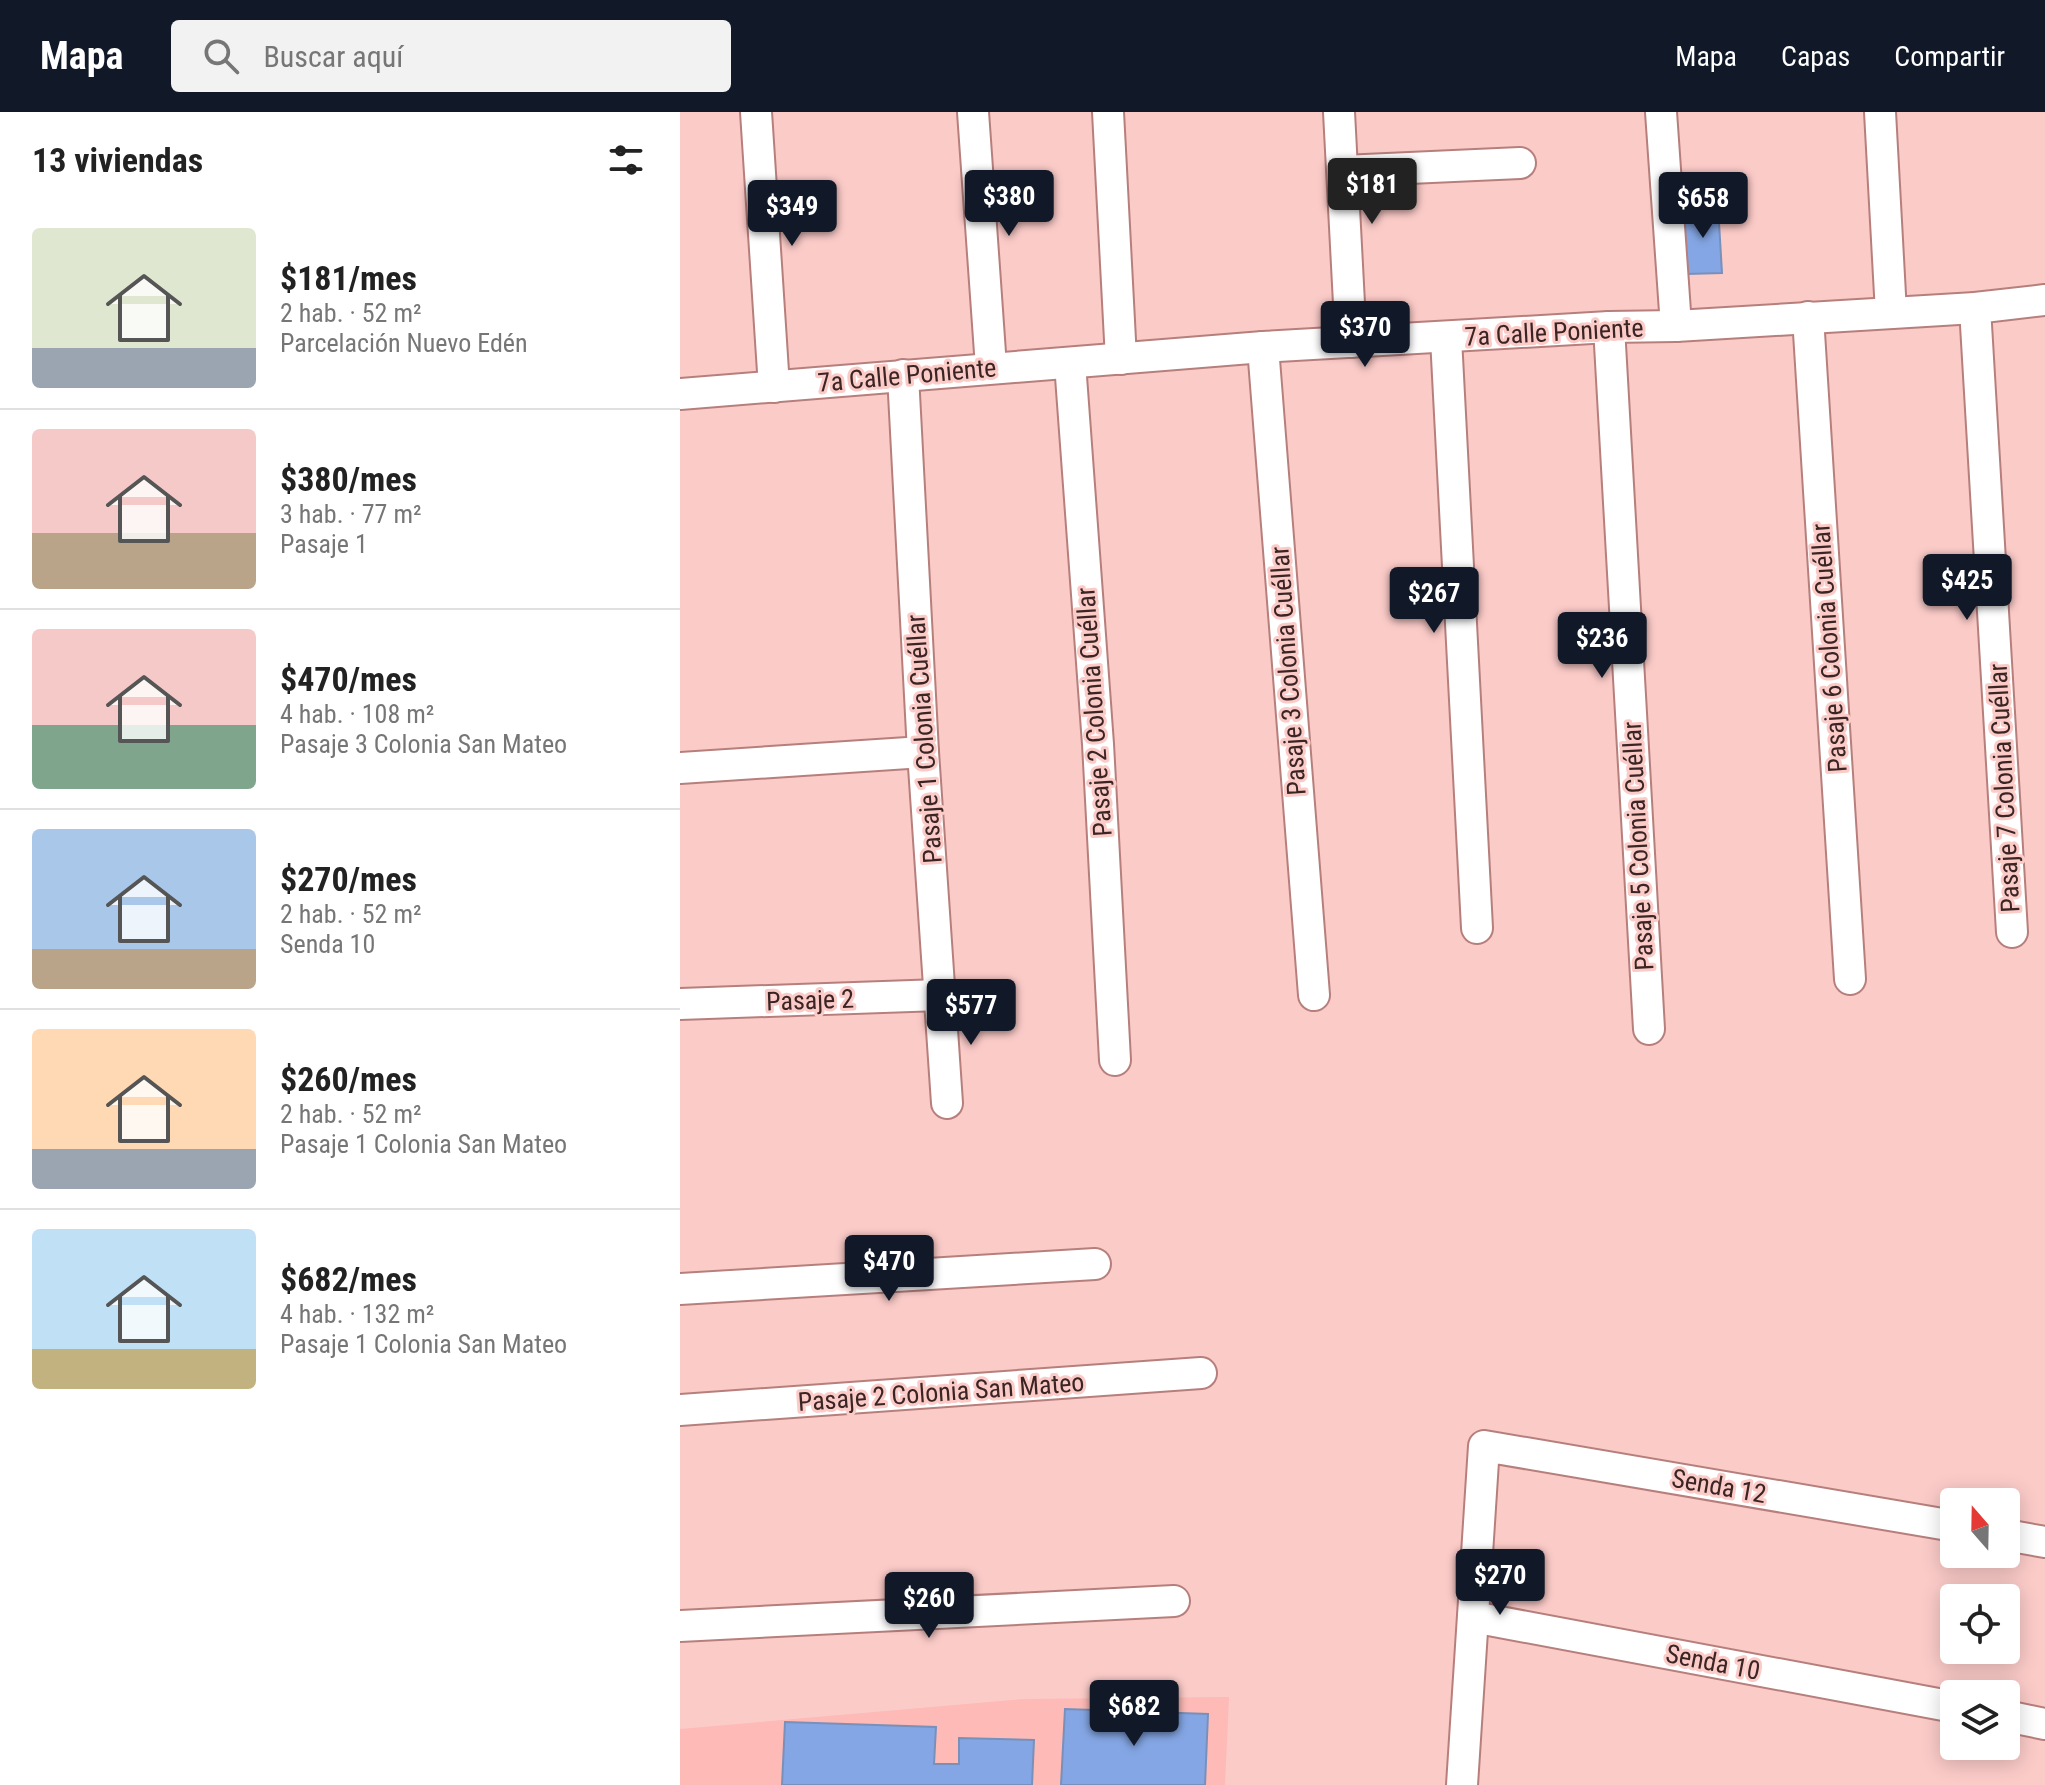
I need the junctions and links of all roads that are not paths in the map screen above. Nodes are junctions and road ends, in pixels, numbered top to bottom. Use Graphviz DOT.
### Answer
graph roads {
  1 [pos="756,112"];
  2 [pos="973,112"];
  3 [pos="1108,112"];
  4 [pos="1339,112"];
  5 [pos="1661,112"];
  6 [pos="1880,112"];
  7 [pos="1520,163"];
  8 [pos="1343,171"];
  9 [pos="2045,300"];
  10 [pos="1975,308"];
  11 [pos="1891,313"];
  12 [pos="1808,317"];
  13 [pos="1676,326"];
  14 [pos="1609,327"];
  15 [pos="1446,338"];
  16 [pos="1351,342"];
  17 [pos="1263,347"];
  18 [pos="1121,359"];
  19 [pos="1070,363"];
  20 [pos="991,367"];
  21 [pos="903,375"];
  22 [pos="774,387"];
  23 [pos="680,394"];
  24 [pos="923,752"];
  25 [pos="680,768"];
  26 [pos="1477,928"];
  27 [pos="2012,932"];
  28 [pos="1850,979"];
  29 [pos="940,995"];
  30 [pos="1314,995"];
  31 [pos="680,1004"];
  32 [pos="1649,1029"];
  33 [pos="1115,1060"];
  34 [pos="947,1103"];
  35 [pos="1095,1264"];
  36 [pos="680,1289"];
  37 [pos="1201,1373"];
  38 [pos="680,1410"];
  39 [pos="1940,1524"];
  40 [pos="2020,1538"];
  41 [pos="2045,1542"];
  42 [pos="1174,1601"];
  43 [pos="1473,1617"];
  44 [pos="680,1626"];
  45 [pos="1940,1704"];
  46 [pos="2020,1719"];
  47 [pos="2045,1724"];
  48 [pos="1462,1785"];
  1 -- 22 [label="street"];
  2 -- 20 [label="street"];
  3 -- 18 [label="street"];
  4 -- 8 [label="street"];
  5 -- 13 [label="street"];
  6 -- 11 [label="street"];
  7 -- 8 [label="street"];
  8 -- 16 [label="street"];
  9 -- 10 [label="street, 7a Calle Poniente"];
  10 -- 11 [label="street, 7a Calle Poniente"];
  10 -- 27 [label="street, Pasaje 7 Colonia Cuéllar"];
  11 -- 12 [label="street, 7a Calle Poniente"];
  12 -- 13 [label="street, 7a Calle Poniente"];
  12 -- 28 [label="street, Pasaje 6 Colonia Cuéllar"];
  13 -- 14 [label="street, 7a Calle Poniente"];
  14 -- 15 [label="street, 7a Calle Poniente"];
  14 -- 32 [label="street, Pasaje 5 Colonia Cuéllar"];
  15 -- 16 [label="street, 7a Calle Poniente"];
  15 -- 26 [label="street"];
  16 -- 17 [label="street, 7a Calle Poniente"];
  17 -- 18 [label="street, 7a Calle Poniente"];
  17 -- 30 [label="street, Pasaje 3 Colonia Cuéllar"];
  18 -- 19 [label="street, 7a Calle Poniente"];
  19 -- 20 [label="street, 7a Calle Poniente"];
  19 -- 33 [label="street, Pasaje 2 Colonia Cuéllar"];
  20 -- 21 [label="street, 7a Calle Poniente"];
  21 -- 22 [label="street, 7a Calle Poniente"];
  21 -- 24 [label="street, Pasaje 1 Colonia Cuéllar"];
  22 -- 23 [label="street, 7a Calle Poniente"];
  24 -- 25 [label="street"];
  24 -- 29 [label="street, Pasaje 1 Colonia Cuéllar"];
  29 -- 31 [label="street, Pasaje 2"];
  29 -- 34 [label="street, Pasaje 1 Colonia Cuéllar"];
  35 -- 36 [label="street"];
  37 -- 38 [label="street, Pasaje 2 Colonia San Mateo"];
  39 -- 43 [label="street, Senda 12"];
  40 -- 41 [label="street"];
  42 -- 44 [label="street"];
  43 -- 45 [label="street, Senda 10"];
  43 -- 48 [label="street"];
  46 -- 47 [label="street"];
}
